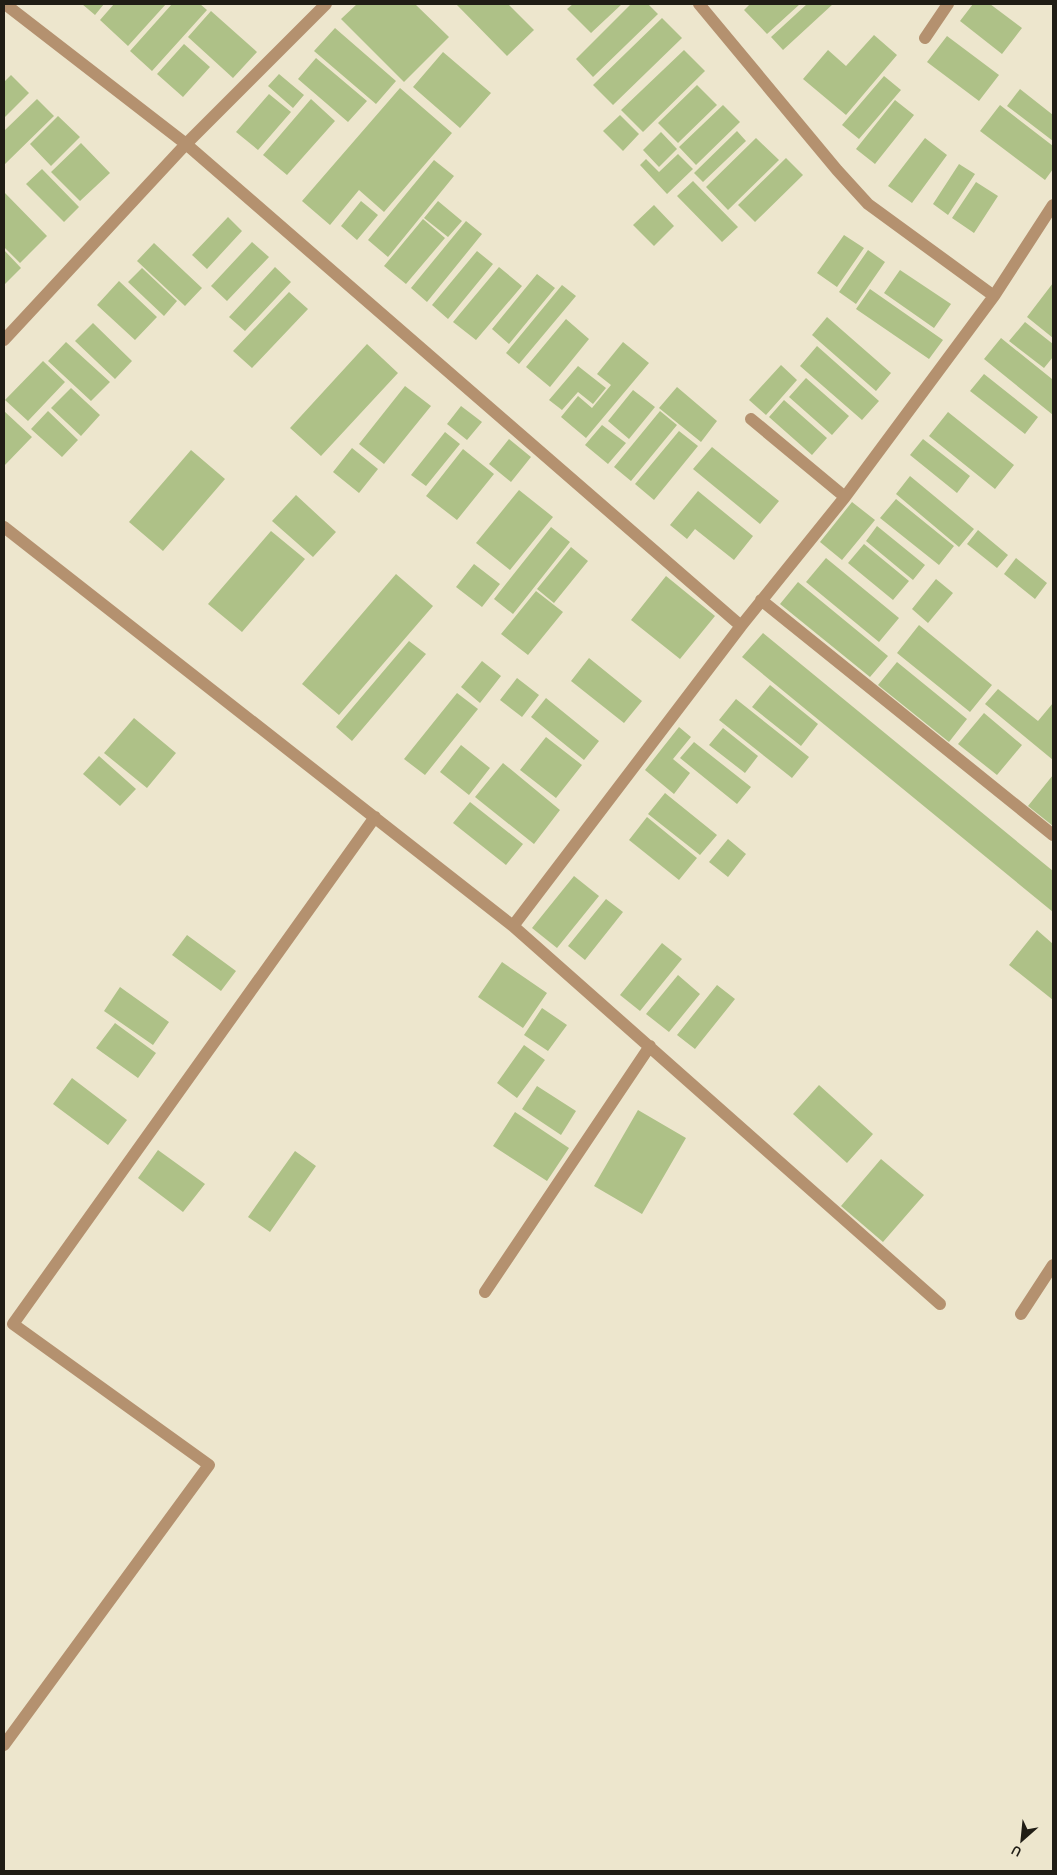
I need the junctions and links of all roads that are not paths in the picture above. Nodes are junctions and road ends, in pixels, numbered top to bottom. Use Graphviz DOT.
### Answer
graph roads {
  1 [pos="5,4"];
  2 [pos="326,4"];
  3 [pos="699,4"];
  4 [pos="948,4"];
  5 [pos="925,38"];
  6 [pos="186,144"];
  7 [pos="1053,205"];
  8 [pos="994,296"];
  9 [pos="4,340"];
  10 [pos="751,419"];
  11 [pos="845,497"];
  12 [pos="4,527"];
  13 [pos="761,600"];
  14 [pos="741,626"];
  15 [pos="375,817"];
  16 [pos="1053,835"];
  17 [pos="513,926"];
  18 [pos="650,1046"];
  19 [pos="1053,1265"];
  20 [pos="485,1292"];
  21 [pos="940,1304"];
  22 [pos="1021,1314"];
  23 [pos="4,1745"];
  1 -- 6 [label="street"];
  2 -- 6 [label="street"];
  3 -- 8 [label="street"];
  4 -- 5 [label="street"];
  6 -- 9 [label="street"];
  6 -- 14 [label="street"];
  7 -- 8 [label="street"];
  8 -- 11 [label="street"];
  10 -- 11 [label="street"];
  11 -- 13 [label="street"];
  12 -- 15 [label="street"];
  13 -- 14 [label="street"];
  13 -- 16 [label="street"];
  14 -- 17 [label="street"];
  15 -- 17 [label="street"];
  15 -- 23 [label="street"];
  17 -- 18 [label="street"];
  18 -- 20 [label="street"];
  18 -- 21 [label="street"];
  19 -- 22 [label="street"];
}
